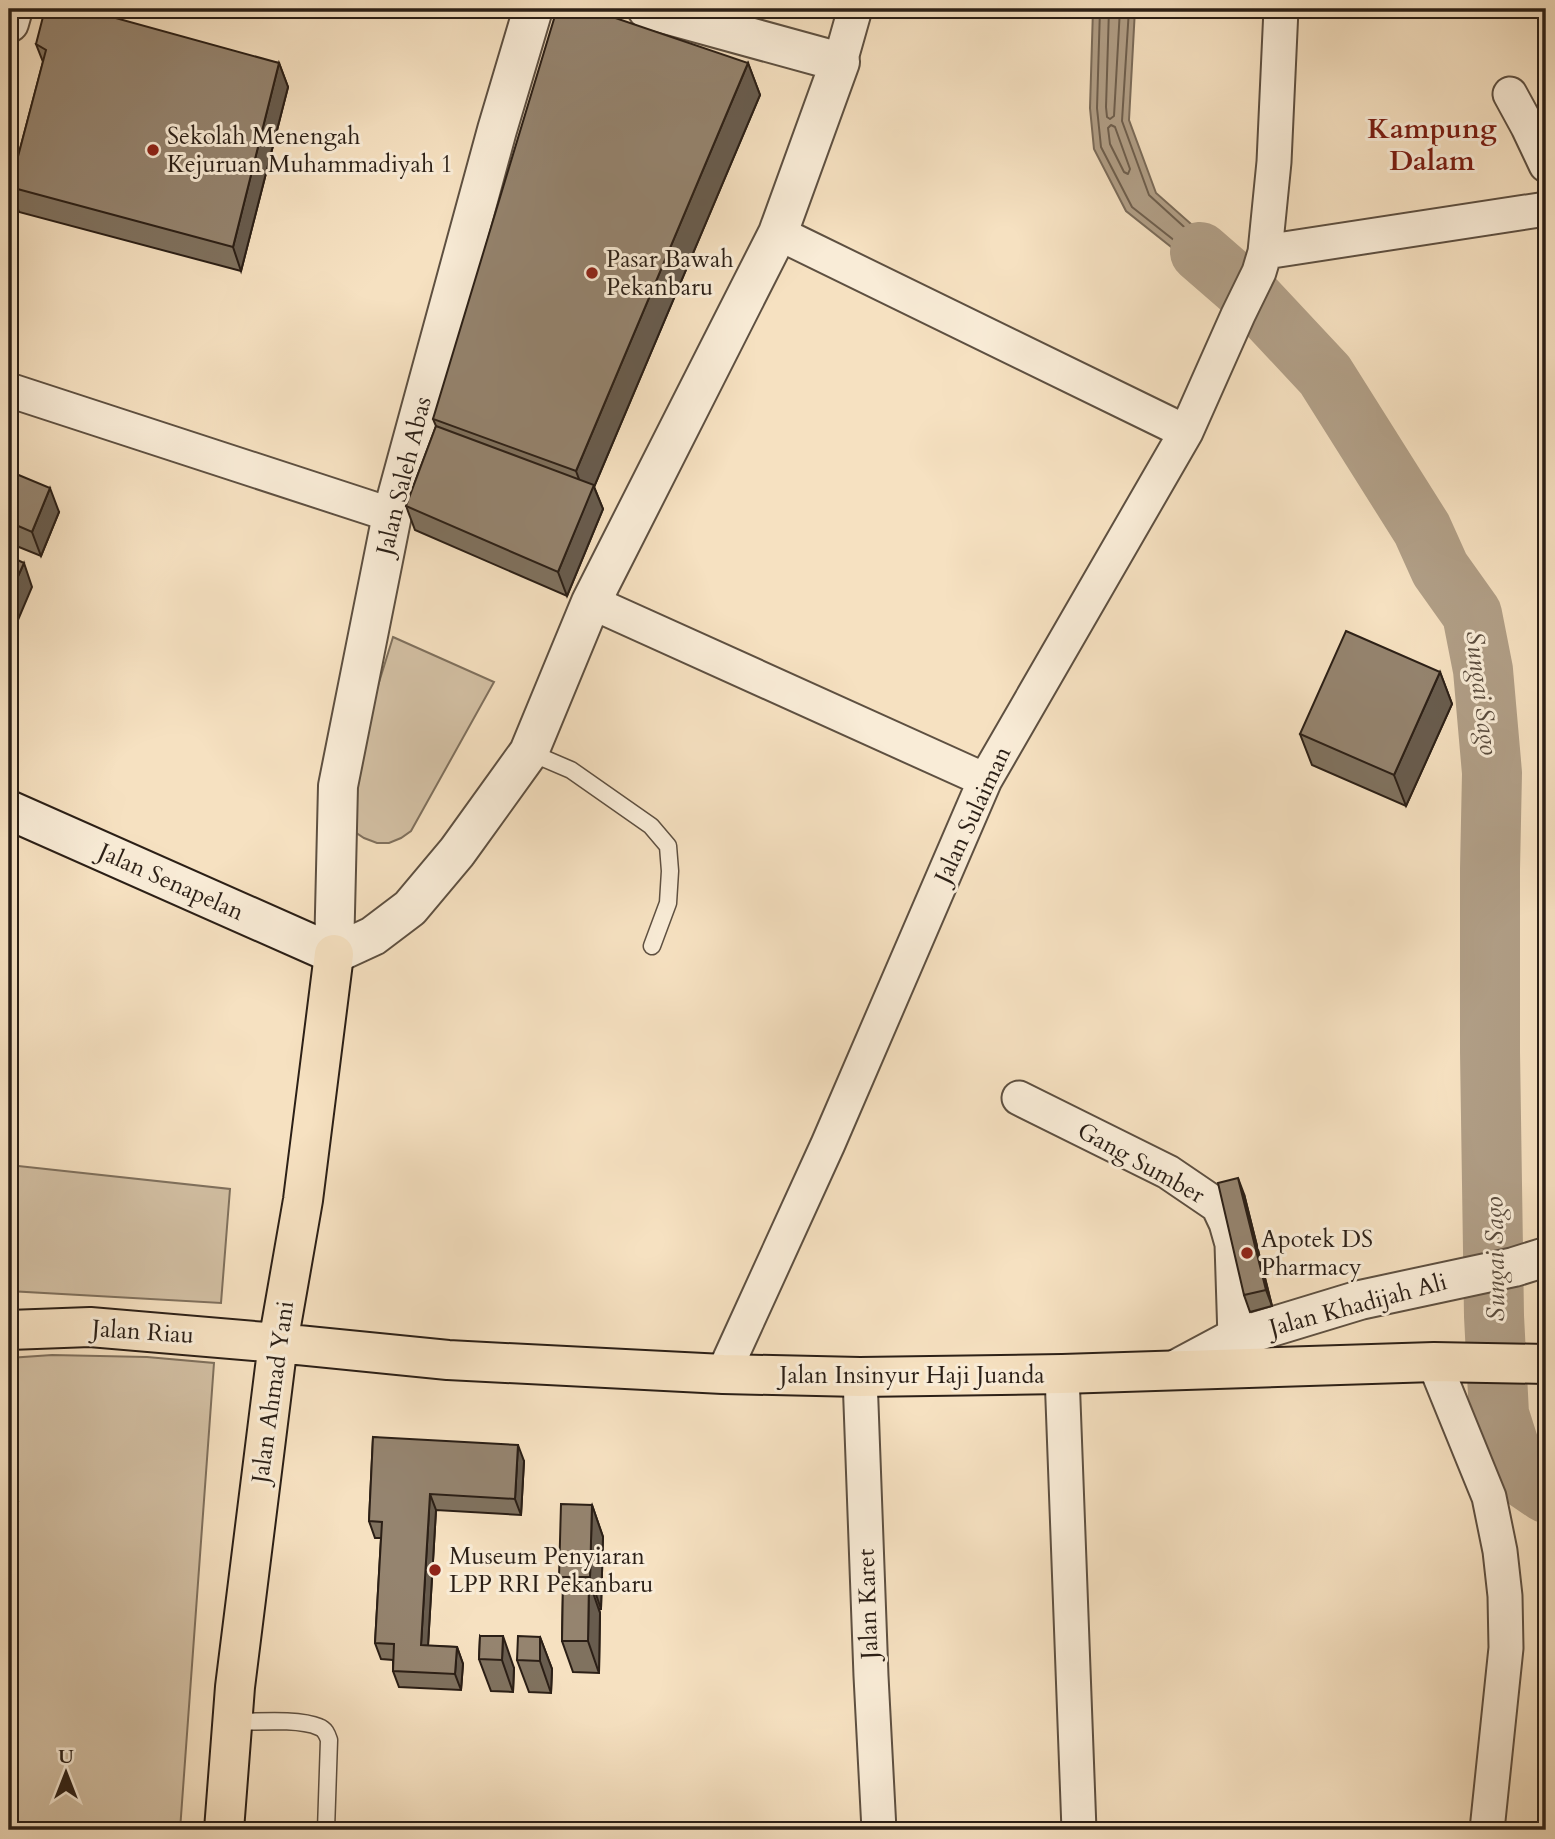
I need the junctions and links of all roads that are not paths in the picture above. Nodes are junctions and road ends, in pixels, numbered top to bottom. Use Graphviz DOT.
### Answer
graph roads {
  1 [pos="13,9"];
  2 [pos="533,9"];
  3 [pos="647,9"];
  4 [pos="855,9"];
  5 [pos="1281,9"];
  6 [pos="9,23"];
  7 [pos="840,62"];
  8 [pos="1510,94"];
  9 [pos="1546,165"];
  10 [pos="1546,209"];
  11 [pos="778,233"];
  12 [pos="1262,262"];
  13 [pos="9,390"];
  14 [pos="1186,432"];
  15 [pos="392,515"];
  16 [pos="591,602"];
  17 [pos="529,752"];
  18 [pos="985,780"];
  19 [pos="9,810"];
  20 [pos="652,946"];
  21 [pos="334,954"];
  22 [pos="1019,1098"];
  23 [pos="1530,1262"];
  24 [pos="9,1330"];
  25 [pos="1235,1338"];
  26 [pos="278,1343"];
  27 [pos="1434,1362"];
  28 [pos="1535,1364"];
  29 [pos="1177,1370"];
  30 [pos="723,1374"];
  31 [pos="1062,1374"];
  32 [pos="860,1377"];
  33 [pos="233,1722"];
  34 [pos="225,1830"];
  35 [pos="326,1830"];
  36 [pos="879,1830"];
  37 [pos="1079,1830"];
  38 [pos="1487,1830"];
  1 -- 6 [label="street"];
  2 -- 15 [label="street, Jalan Saleh Abas"];
  3 -- 7 [label="street"];
  4 -- 7 [label="street"];
  5 -- 12 [label="street"];
  7 -- 11 [label="street"];
  8 -- 9 [label="street"];
  10 -- 12 [label="street"];
  11 -- 14 [label="street"];
  11 -- 16 [label="street"];
  12 -- 14 [label="street, Jalan Sulaiman"];
  13 -- 15 [label="street"];
  14 -- 18 [label="street, Jalan Sulaiman"];
  15 -- 21 [label="street, Jalan Saleh Abas"];
  16 -- 17 [label="street"];
  16 -- 18 [label="street"];
  17 -- 20 [label="lane"];
  17 -- 21 [label="street"];
  18 -- 30 [label="street, Jalan Sulaiman"];
  19 -- 21 [label="street, Jalan Senapelan"];
  21 -- 26 [label="main road, Jalan Ahmad Yani"];
  22 -- 25 [label="street, Gang Sumber"];
  23 -- 25 [label="street, Jalan Khadijah Ali"];
  24 -- 26 [label="main road, Jalan Riau"];
  25 -- 29 [label="street, Jalan Khadijah Ali"];
  26 -- 30 [label="main road, Jalan Insinyur Haji Juanda"];
  26 -- 33 [label="main road, Jalan Ahmad Yani"];
  27 -- 28 [label="main road, Jalan Insinyur Haji Juanda"];
  27 -- 29 [label="main road, Jalan Insinyur Haji Juanda"];
  27 -- 38 [label="street"];
  29 -- 31 [label="main road, Jalan Insinyur Haji Juanda"];
  30 -- 32 [label="main road, Jalan Insinyur Haji Juanda"];
  31 -- 32 [label="main road, Jalan Insinyur Haji Juanda"];
  31 -- 37 [label="street"];
  32 -- 36 [label="street, Jalan Karet"];
  33 -- 34 [label="main road, Jalan Ahmad Yani"];
  33 -- 35 [label="lane"];
}
